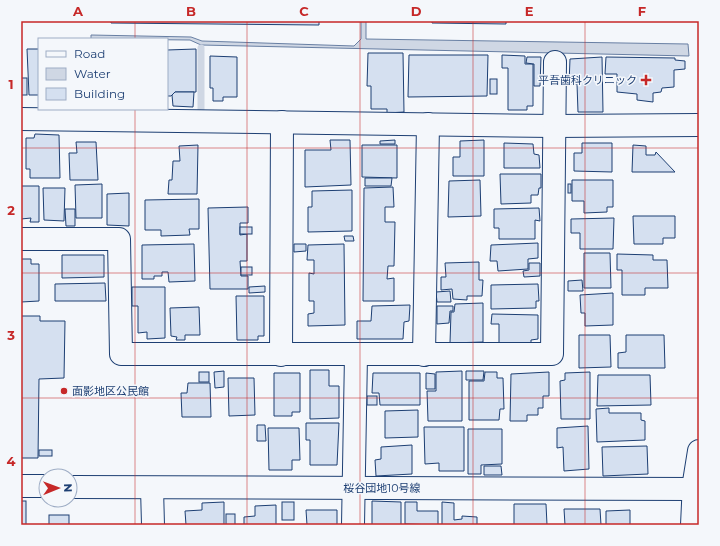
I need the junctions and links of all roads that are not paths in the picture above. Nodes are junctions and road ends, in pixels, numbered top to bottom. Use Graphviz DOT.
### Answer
graph roads {
  1 [pos="555,62"];
  2 [pos="21,119"];
  3 [pos="282,122"];
  4 [pos="428,124"];
  5 [pos="699,125"];
  6 [pos="554,126"];
  7 [pos="21,239"];
  8 [pos="281,355"];
  9 [pos="356,355"];
  10 [pos="424,355"];
  11 [pos="699,451"];
  12 [pos="696,484"];
  13 [pos="21,486"];
  14 [pos="38,486"];
  15 [pos="78,487"];
  16 [pos="152,488"];
  17 [pos="352,488"];
  18 [pos="153,525"];
  19 [pos="352,525"];
  20 [pos="692,525"];
  1 -- 6 [label="street"];
  2 -- 3 [label="street"];
  3 -- 4 [label="street"];
  3 -- 8 [label="street"];
  4 -- 6 [label="street"];
  4 -- 10 [label="street"];
  5 -- 6 [label="street"];
  6 -- 10 [label="street"];
  7 -- 8 [label="street"];
  8 -- 9 [label="street"];
  9 -- 10 [label="street"];
  9 -- 17 [label="street"];
  11 -- 12 [label="street"];
  12 -- 17 [label="street, 桜谷団地10号線"];
  12 -- 20 [label="street"];
  13 -- 14 [label="street"];
  15 -- 16 [label="street, 桜谷団地10号線"];
  16 -- 17 [label="street, 桜谷団地10号線"];
  16 -- 18 [label="street"];
  17 -- 19 [label="street"];
}
